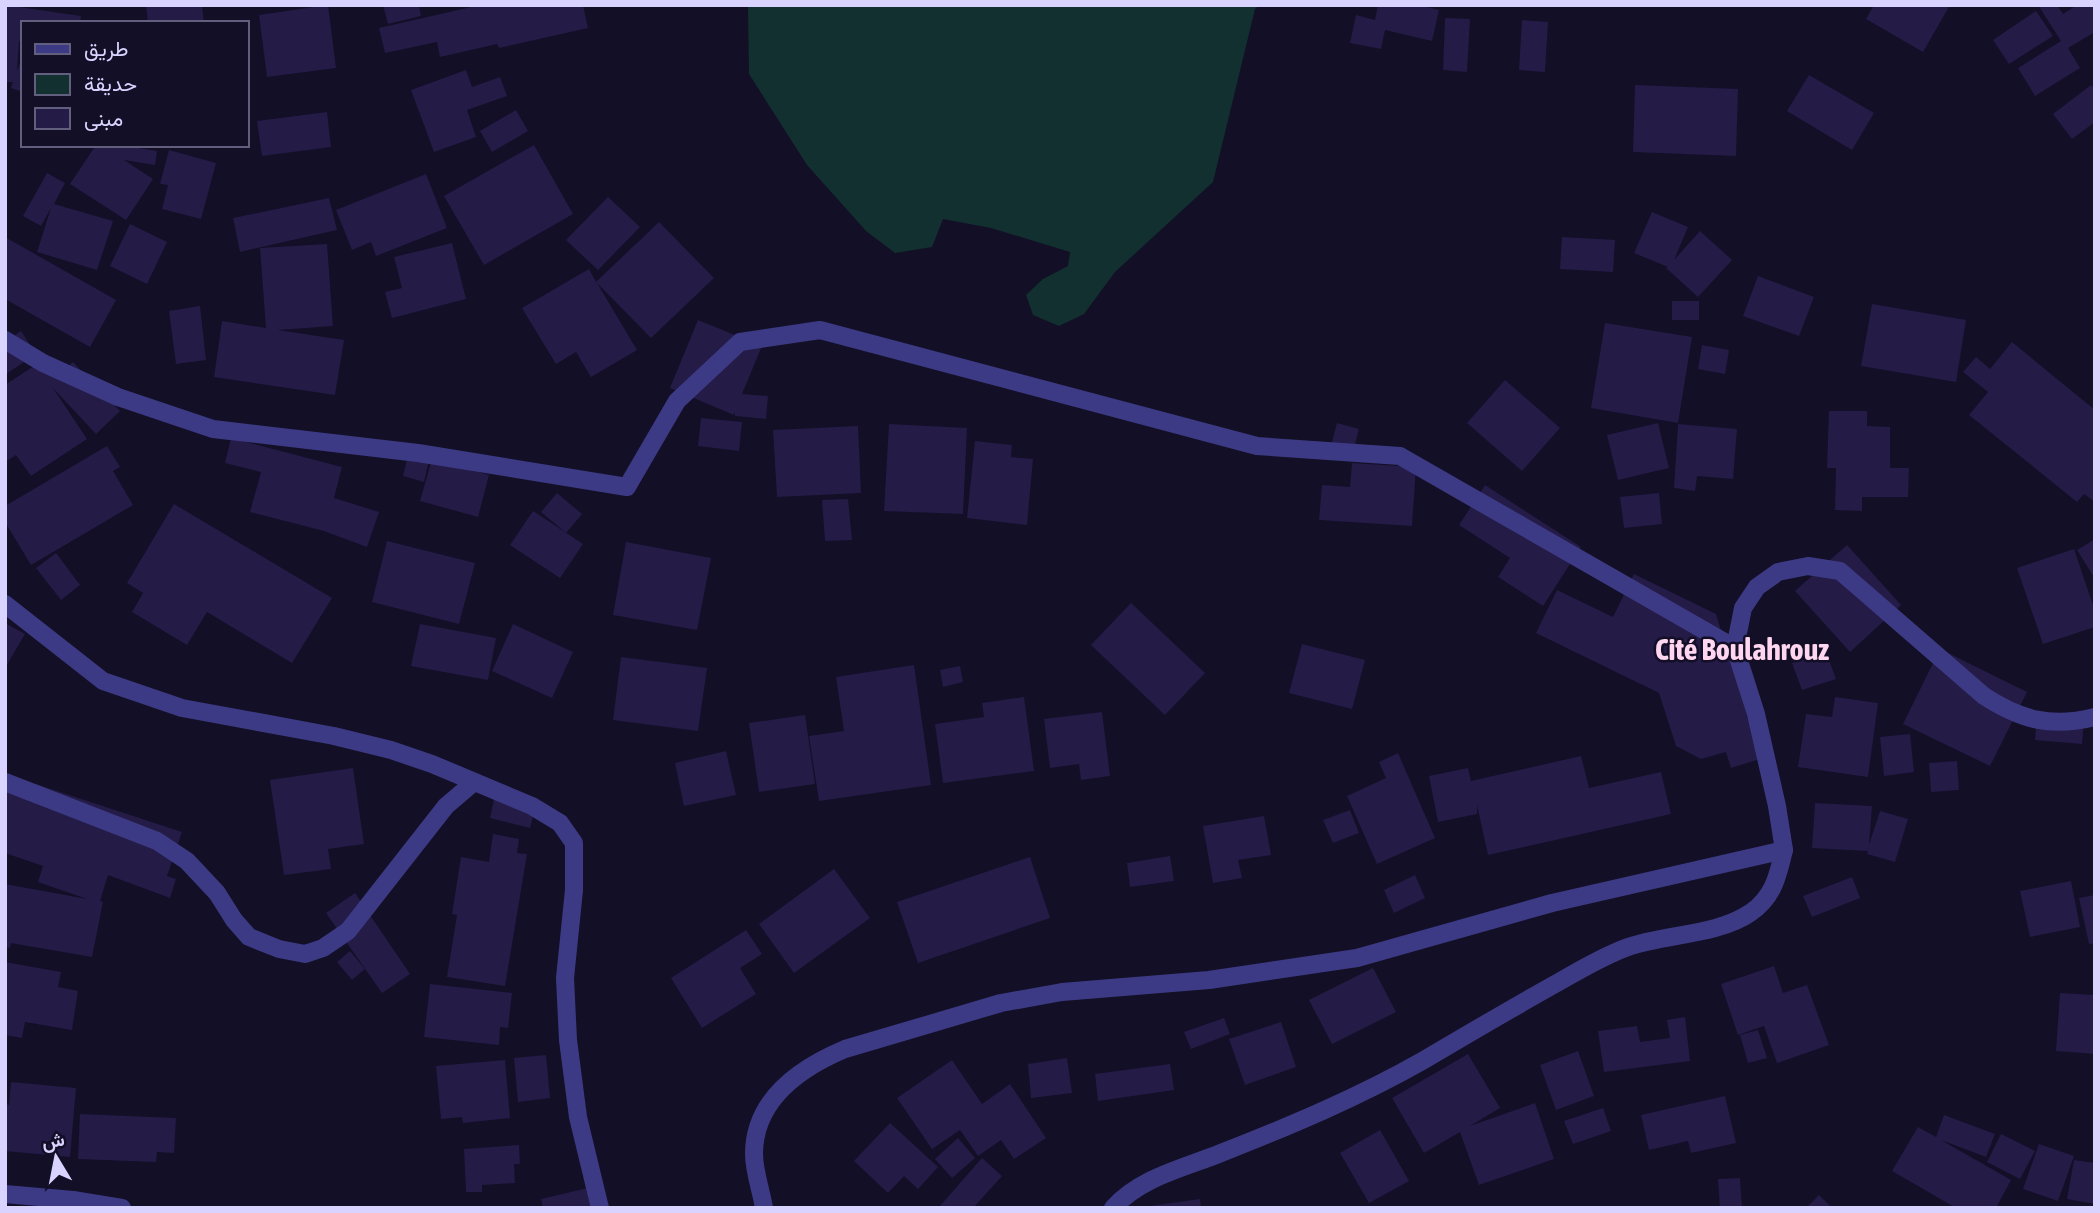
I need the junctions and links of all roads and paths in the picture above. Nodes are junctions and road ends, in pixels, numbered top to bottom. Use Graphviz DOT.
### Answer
graph roads {
  1 [pos="5,340"];
  2 [pos="5,604"];
  3 [pos="1735,648"];
  4 [pos="2095,717"];
  5 [pos="5,782"];
  6 [pos="473,783"];
  7 [pos="1784,850"];
  8 [pos="5,1194"];
  9 [pos="122,1208"];
  10 [pos="600,1208"];
  11 [pos="764,1208"];
  12 [pos="1114,1208"];
  1 -- 3 [label="street"];
  2 -- 6 [label="street"];
  3 -- 4 [label="street"];
  3 -- 7 [label="street"];
  5 -- 6 [label="street"];
  6 -- 10 [label="street"];
  7 -- 11 [label="street"];
  7 -- 12 [label="street"];
  8 -- 9 [label="street"];
}
